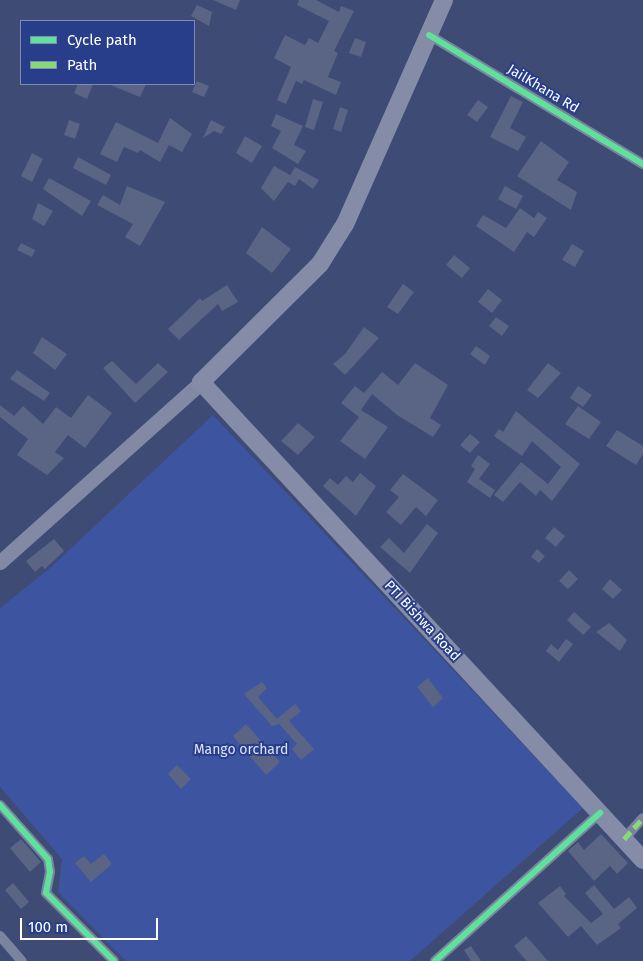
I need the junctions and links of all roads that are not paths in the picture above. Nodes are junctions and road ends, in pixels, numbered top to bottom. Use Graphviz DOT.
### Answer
graph roads {
  1 [pos="444,0"];
  2 [pos="429,35"];
  3 [pos="643,164"];
  4 [pos="200,382"];
  5 [pos="0,562"];
  6 [pos="0,805"];
  7 [pos="600,813"];
  8 [pos="643,818"];
  9 [pos="624,839"];
  10 [pos="643,860"];
  11 [pos="0,936"];
  12 [pos="22,961"];
  13 [pos="114,961"];
  14 [pos="435,961"];
  1 -- 2 [label="highway"];
  2 -- 3 [label="street, JailKhana Rd"];
  2 -- 4 [label="highway"];
  4 -- 5 [label="main road"];
  4 -- 7 [label="highway, PTI Bishwa Road"];
  6 -- 13 [label="street"];
  7 -- 9 [label="highway, PTI Bishwa Road"];
  7 -- 14 [label="street"];
  8 -- 9 [label="street"];
  9 -- 10 [label="highway, PTI Bishwa Road"];
  11 -- 12 [label="street"];
}
